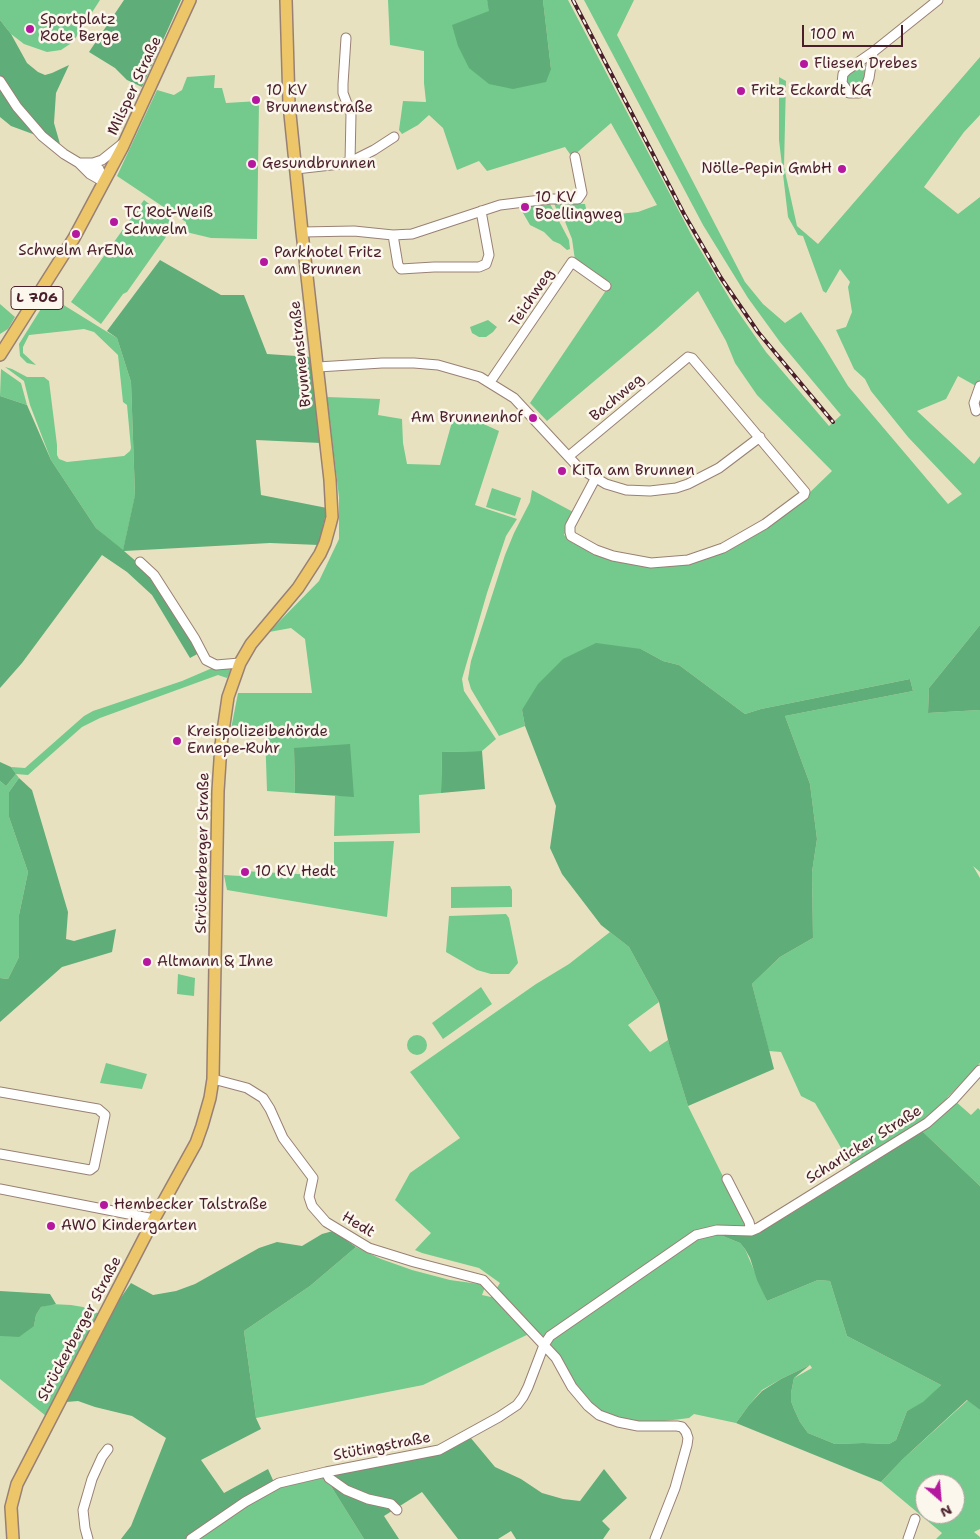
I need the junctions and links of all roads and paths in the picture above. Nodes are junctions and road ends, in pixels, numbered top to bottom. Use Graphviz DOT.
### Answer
graph roads {
  1 [pos="190,0"];
  2 [pos="286,0"];
  3 [pos="938,0"];
  4 [pos="346,38"];
  5 [pos="873,52"];
  6 [pos="0,81"];
  7 [pos="394,137"];
  8 [pos="125,142"];
  9 [pos="575,158"];
  10 [pos="350,162"];
  11 [pos="83,163"];
  12 [pos="296,169"];
  13 [pos="104,182"];
  14 [pos="481,212"];
  15 [pos="302,232"];
  16 [pos="393,234"];
  17 [pos="606,286"];
  18 [pos="0,355"];
  19 [pos="318,367"];
  20 [pos="490,382"];
  21 [pos="980,386"];
  22 [pos="976,411"];
  23 [pos="760,437"];
  24 [pos="568,456"];
  25 [pos="595,479"];
  26 [pos="320,554"];
  27 [pos="140,562"];
  28 [pos="240,663"];
  29 [pos="980,1070"];
  30 [pos="213,1079"];
  31 [pos="0,1092"];
  32 [pos="0,1154"];
  33 [pos="727,1179"];
  34 [pos="0,1189"];
  35 [pos="154,1219"];
  36 [pos="751,1230"];
  37 [pos="544,1345"];
  38 [pos="108,1449"];
  39 [pos="326,1472"];
  40 [pos="397,1510"];
  41 [pos="914,1519"];
  42 [pos="13,1539"];
  43 [pos="88,1539"];
  44 [pos="191,1539"];
  45 [pos="655,1539"];
  46 [pos="908,1539"];
  1 -- 8 [label="main road, Milsper Straße / L 706"];
  2 -- 12 [label="main road, Brunnenstraße"];
  3 -- 5 [label="street"];
  4 -- 10 [label="street"];
  5 -- 5 [label="street"];
  6 -- 11 [label="street"];
  7 -- 10 [label="street"];
  8 -- 11 [label="street"];
  8 -- 13 [label="main road, Milsper Straße / L 706"];
  9 -- 14 [label="street"];
  10 -- 12 [label="street"];
  11 -- 13 [label="street"];
  12 -- 15 [label="main road, Brunnenstraße"];
  13 -- 18 [label="main road, L 706"];
  14 -- 16 [label="street"];
  14 -- 16 [label="street"];
  15 -- 16 [label="street"];
  15 -- 19 [label="main road, Brunnenstraße"];
  17 -- 20 [label="street, Teichweg"];
  19 -- 20 [label="street"];
  19 -- 26 [label="main road, Brunnenstraße"];
  20 -- 24 [label="street"];
  21 -- 22 [label="street"];
  23 -- 24 [label="street, Bachweg"];
  23 -- 25 [label="street"];
  23 -- 25 [label="street"];
  24 -- 25 [label="street"];
  26 -- 28 [label="main road, Strückerberger Straße"];
  27 -- 28 [label="street"];
  28 -- 30 [label="main road, Strückerberger Straße"];
  29 -- 36 [label="street, Scharlicker Straße"];
  30 -- 35 [label="main road, Strückerberger Straße"];
  30 -- 37 [label="street, Hedt"];
  31 -- 32 [label="street"];
  33 -- 36 [label="street"];
  34 -- 35 [label="street"];
  35 -- 42 [label="main road, Strückerberger Straße"];
  36 -- 37 [label="street, Stütingstraße"];
  37 -- 39 [label="street, Stütingstraße"];
  37 -- 45 [label="street"];
  38 -- 43 [label="street"];
  39 -- 40 [label="street"];
  39 -- 44 [label="street, Stütingstraße"];
  41 -- 46 [label="street"];
}
